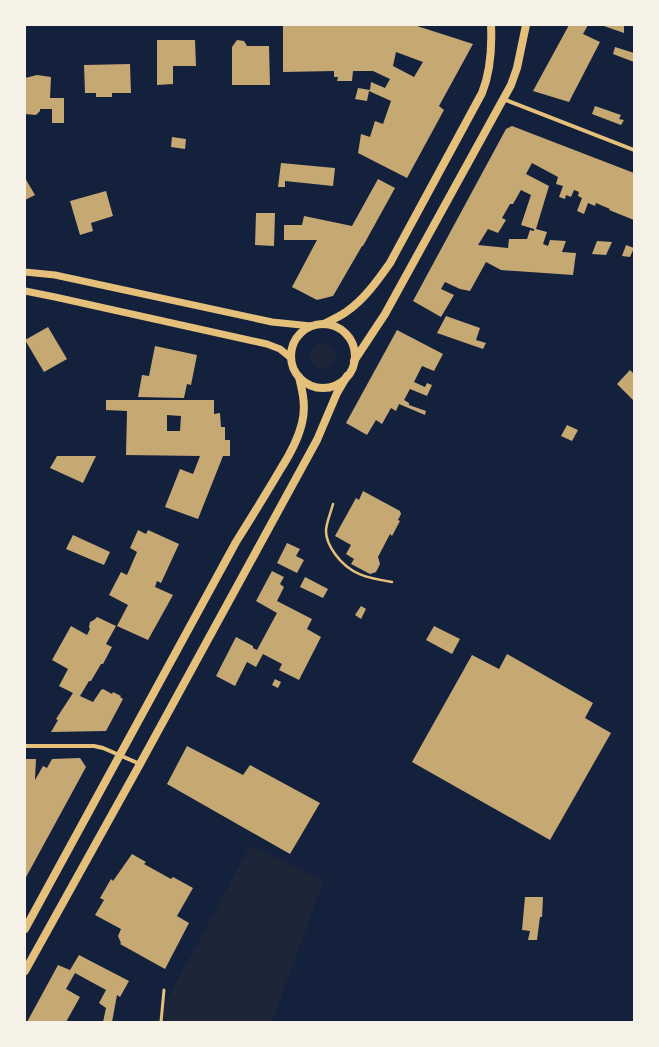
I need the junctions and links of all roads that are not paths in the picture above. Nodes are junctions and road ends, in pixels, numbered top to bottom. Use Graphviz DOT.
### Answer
graph roads {
  1 [pos="491,25"];
  2 [pos="526,25"];
  3 [pos="503,99"];
  4 [pos="634,150"];
  5 [pos="25,272"];
  6 [pos="25,292"];
  7 [pos="324,324"];
  8 [pos="311,326"];
  9 [pos="291,358"];
  10 [pos="354,362"];
  11 [pos="347,376"];
  12 [pos="299,377"];
  13 [pos="25,746"];
  14 [pos="120,755"];
  15 [pos="140,764"];
  16 [pos="25,929"];
  17 [pos="25,971"];
  18 [pos="164,990"];
  19 [pos="161,1022"];
  1 -- 7 [label="main road"];
  2 -- 3 [label="main road"];
  3 -- 4 [label="street"];
  3 -- 10 [label="main road"];
  5 -- 8 [label="street"];
  6 -- 9 [label="street"];
  7 -- 8 [label="main road"];
  7 -- 10 [label="main road"];
  8 -- 9 [label="main road"];
  9 -- 12 [label="main road"];
  10 -- 11 [label="main road"];
  11 -- 12 [label="main road"];
  11 -- 15 [label="main road"];
  12 -- 14 [label="main road"];
  13 -- 14 [label="street"];
  14 -- 15 [label="street"];
  14 -- 16 [label="main road"];
  15 -- 17 [label="main road"];
  18 -- 19 [label="lane"];
}
